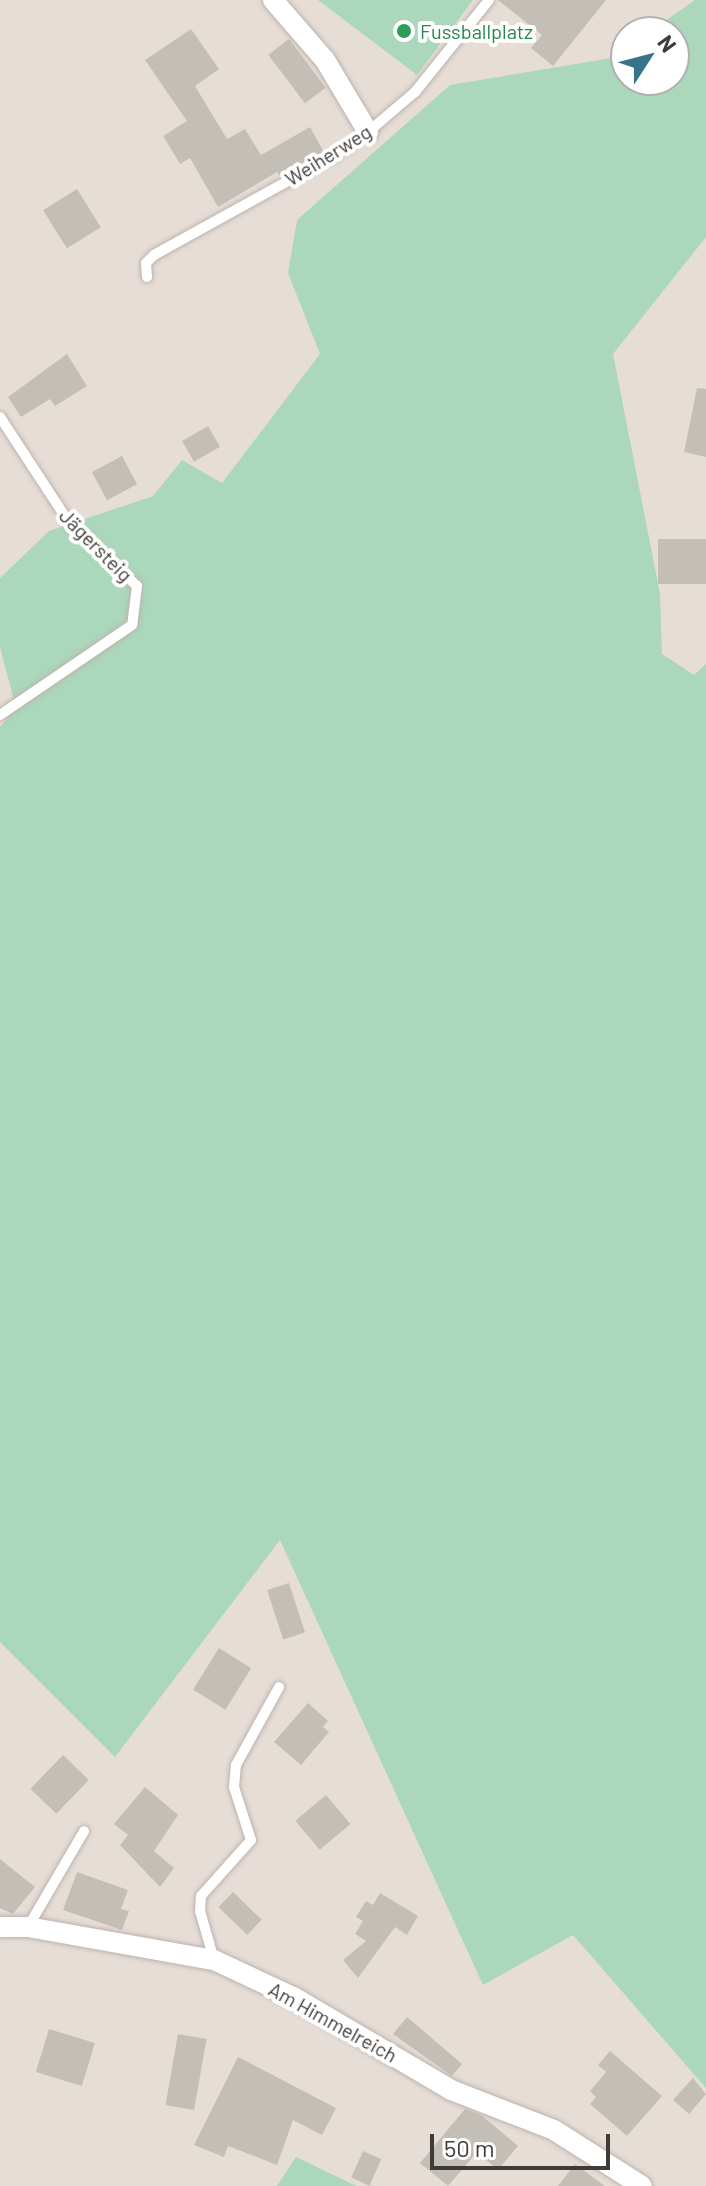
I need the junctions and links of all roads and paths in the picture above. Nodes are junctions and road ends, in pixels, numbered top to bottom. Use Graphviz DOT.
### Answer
graph roads {
  1 [pos="273,0"];
  2 [pos="489,0"];
  3 [pos="368,132"];
  4 [pos="147,277"];
  5 [pos="0,417"];
  6 [pos="0,715"];
  7 [pos="279,1687"];
  8 [pos="84,1831"];
  9 [pos="0,1927"];
  10 [pos="28,1927"];
  11 [pos="214,1960"];
  12 [pos="642,2186"];
  1 -- 3 [label="street"];
  2 -- 3 [label="lane, Weiherweg"];
  3 -- 4 [label="lane, Weiherweg"];
  5 -- 6 [label="lane, Jägersteig"];
  7 -- 11 [label="lane"];
  8 -- 10 [label="lane"];
  9 -- 10 [label="street, Am Himmelreich"];
  10 -- 11 [label="street, Am Himmelreich"];
  11 -- 12 [label="street, Am Himmelreich"];
}
